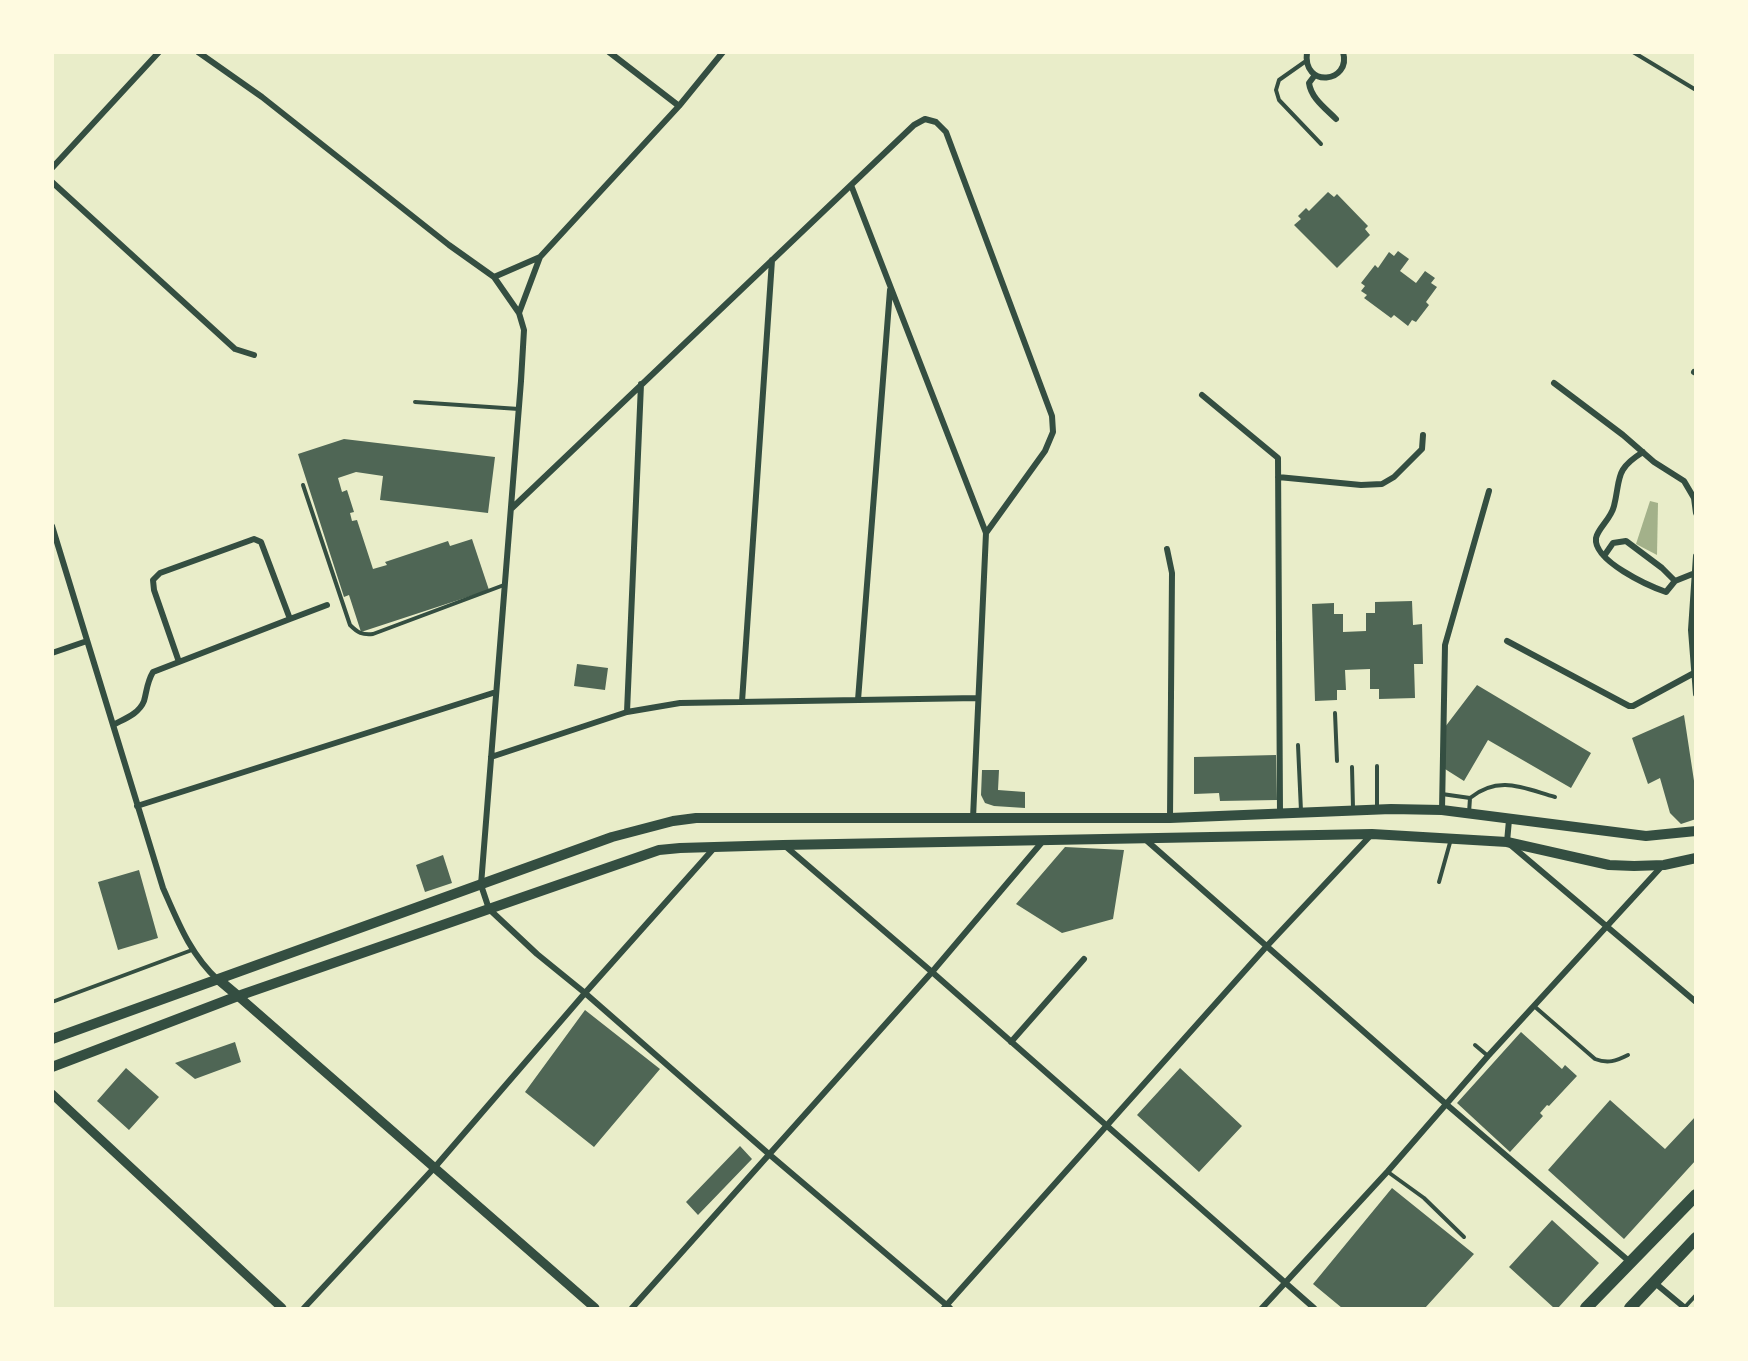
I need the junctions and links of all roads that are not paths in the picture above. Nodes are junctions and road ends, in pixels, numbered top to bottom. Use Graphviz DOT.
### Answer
graph roads {
  1 [pos="159,52"];
  2 [pos="198,52"];
  3 [pos="609,52"];
  4 [pos="723,52"];
  5 [pos="1307,52"];
  6 [pos="1343,52"];
  7 [pos="1633,52"];
  8 [pos="619,56"];
  9 [pos="1306,61"];
  10 [pos="1315,75"];
  11 [pos="1695,90"];
  12 [pos="679,106"];
  13 [pos="1336,119"];
  14 [pos="1322,144"];
  15 [pos="52,168"];
  16 [pos="52,182"];
  17 [pos="851,185"];
  18 [pos="540,257"];
  19 [pos="772,260"];
  20 [pos="494,277"];
  21 [pos="891,287"];
  22 [pos="519,314"];
  23 [pos="254,355"];
  24 [pos="1554,383"];
  25 [pos="641,384"];
  26 [pos="1202,395"];
  27 [pos="415,402"];
  28 [pos="519,409"];
  29 [pos="1423,435"];
  30 [pos="1643,452"];
  31 [pos="1278,477"];
  32 [pos="303,485"];
  33 [pos="1490,491"];
  34 [pos="511,509"];
  35 [pos="1695,513"];
  36 [pos="52,526"];
  37 [pos="986,533"];
  38 [pos="1167,549"];
  39 [pos="1604,556"];
  40 [pos="1695,556"];
  41 [pos="1695,573"];
  42 [pos="1675,581"];
  43 [pos="505,585"];
  44 [pos="327,605"];
  45 [pos="290,619"];
  46 [pos="87,641"];
  47 [pos="1506,641"];
  48 [pos="52,653"];
  49 [pos="179,662"];
  50 [pos="1694,673"];
  51 [pos="496,692"];
  52 [pos="1695,694"];
  53 [pos="978,698"];
  54 [pos="858,700"];
  55 [pos="742,702"];
  56 [pos="627,712"];
  57 [pos="1335,713"];
  58 [pos="113,725"];
  59 [pos="1298,745"];
  60 [pos="491,757"];
  61 [pos="1337,761"];
  62 [pos="1352,766"];
  63 [pos="1377,766"];
  64 [pos="1442,794"];
  65 [pos="1555,797"];
  66 [pos="1470,798"];
  67 [pos="137,806"];
  68 [pos="1353,809"];
  69 [pos="1377,809"];
  70 [pos="1442,810"];
  71 [pos="1301,812"];
  72 [pos="1280,813"];
  73 [pos="1469,814"];
  74 [pos="973,818"];
  75 [pos="1170,818"];
  76 [pos="1509,820"];
  77 [pos="1695,831"];
  78 [pos="1372,834"];
  79 [pos="1452,838"];
  80 [pos="1146,840"];
  81 [pos="1043,841"];
  82 [pos="1507,842"];
  83 [pos="783,845"];
  84 [pos="715,847"];
  85 [pos="1695,858"];
  86 [pos="1664,864"];
  87 [pos="1439,882"];
  88 [pos="481,885"];
  89 [pos="489,909"];
  90 [pos="1607,927"];
  91 [pos="1266,948"];
  92 [pos="193,950"];
  93 [pos="1084,959"];
  94 [pos="932,972"];
  95 [pos="219,980"];
  96 [pos="585,993"];
  97 [pos="238,996"];
  98 [pos="52,1002"];
  99 [pos="1695,1002"];
  100 [pos="1534,1006"];
  101 [pos="52,1039"];
  102 [pos="1011,1042"];
  103 [pos="1475,1045"];
  104 [pos="1628,1055"];
  105 [pos="1488,1056"];
  106 [pos="52,1067"];
  107 [pos="52,1094"];
  108 [pos="1446,1104"];
  109 [pos="1107,1127"];
  110 [pos="770,1155"];
  111 [pos="435,1167"];
  112 [pos="1388,1171"];
  113 [pos="1695,1195"];
  114 [pos="1464,1237"];
  115 [pos="1695,1238"];
  116 [pos="1630,1262"];
  117 [pos="1286,1283"];
  118 [pos="1655,1283"];
  119 [pos="1695,1295"];
  120 [pos="1637,1306"];
  121 [pos="947,1307"];
  122 [pos="282,1308"];
  123 [pos="304,1308"];
  124 [pos="595,1308"];
  125 [pos="632,1308"];
  126 [pos="1262,1308"];
  127 [pos="1314,1308"];
  128 [pos="1586,1308"];
  129 [pos="1685,1308"];
  1 -- 15 [label="street"];
  2 -- 20 [label="street"];
  3 -- 8 [label="street"];
  4 -- 12 [label="street"];
  5 -- 9 [label="street"];
  6 -- 10 [label="street"];
  7 -- 11 [label="lane"];
  8 -- 12 [label="street"];
  9 -- 10 [label="street"];
  9 -- 14 [label="lane"];
  10 -- 13 [label="street"];
  12 -- 18 [label="street"];
  16 -- 23 [label="street"];
  17 -- 19 [label="street"];
  17 -- 21 [label="street"];
  17 -- 37 [label="street"];
  18 -- 20 [label="street"];
  18 -- 22 [label="street"];
  19 -- 25 [label="street"];
  19 -- 55 [label="street"];
  20 -- 22 [label="street"];
  21 -- 37 [label="street"];
  21 -- 54 [label="street"];
  22 -- 28 [label="street"];
  24 -- 30 [label="street"];
  25 -- 34 [label="street"];
  25 -- 56 [label="street"];
  26 -- 31 [label="street"];
  27 -- 28 [label="lane"];
  28 -- 34 [label="street"];
  29 -- 31 [label="street"];
  30 -- 35 [label="street"];
  30 -- 39 [label="street"];
  31 -- 72 [label="street"];
  32 -- 43 [label="lane"];
  33 -- 64 [label="street"];
  34 -- 43 [label="street"];
  36 -- 46 [label="street"];
  37 -- 53 [label="street"];
  38 -- 75 [label="street"];
  39 -- 42 [label="street"];
  39 -- 42 [label="street"];
  40 -- 41 [label="street"];
  41 -- 42 [label="street"];
  41 -- 50 [label="street"];
  43 -- 51 [label="street"];
  44 -- 45 [label="street"];
  45 -- 49 [label="street"];
  45 -- 49 [label="street"];
  46 -- 48 [label="street"];
  46 -- 58 [label="street"];
  47 -- 50 [label="street"];
  49 -- 58 [label="street"];
  50 -- 52 [label="street"];
  51 -- 60 [label="street"];
  51 -- 67 [label="street"];
  53 -- 54 [label="street"];
  53 -- 74 [label="street"];
  54 -- 55 [label="street"];
  55 -- 56 [label="street"];
  56 -- 60 [label="street"];
  57 -- 61 [label="lane"];
  58 -- 67 [label="street"];
  59 -- 71 [label="lane"];
  60 -- 88 [label="street"];
  62 -- 68 [label="lane"];
  63 -- 69 [label="lane"];
  64 -- 66 [label="lane"];
  64 -- 70 [label="street"];
  65 -- 66 [label="lane"];
  66 -- 73 [label="lane"];
  67 -- 92 [label="street"];
  68 -- 69 [label="main road"];
  68 -- 71 [label="main road"];
  69 -- 70 [label="main road"];
  70 -- 73 [label="main road"];
  71 -- 72 [label="main road"];
  72 -- 75 [label="main road"];
  73 -- 76 [label="main road"];
  74 -- 75 [label="main road"];
  74 -- 88 [label="main road"];
  76 -- 77 [label="main road"];
  76 -- 82 [label="street"];
  78 -- 79 [label="main road"];
  78 -- 80 [label="main road"];
  78 -- 91 [label="street"];
  79 -- 82 [label="main road"];
  79 -- 87 [label="lane"];
  80 -- 81 [label="main road"];
  80 -- 91 [label="street"];
  81 -- 83 [label="main road"];
  81 -- 94 [label="street"];
  82 -- 86 [label="main road"];
  82 -- 90 [label="street"];
  83 -- 84 [label="main road"];
  83 -- 94 [label="street"];
  84 -- 89 [label="main road"];
  84 -- 96 [label="street"];
  85 -- 86 [label="main road"];
  86 -- 90 [label="street"];
  88 -- 89 [label="street"];
  88 -- 95 [label="main road"];
  89 -- 96 [label="street"];
  89 -- 97 [label="main road"];
  90 -- 99 [label="street"];
  90 -- 100 [label="street"];
  91 -- 108 [label="street"];
  91 -- 109 [label="street"];
  92 -- 95 [label="street"];
  92 -- 98 [label="lane"];
  93 -- 102 [label="street"];
  94 -- 102 [label="street"];
  94 -- 110 [label="street"];
  95 -- 97 [label="main road"];
  95 -- 101 [label="main road"];
  96 -- 110 [label="street"];
  96 -- 111 [label="street"];
  97 -- 106 [label="main road"];
  97 -- 111 [label="street"];
  100 -- 104 [label="lane"];
  100 -- 105 [label="street"];
  102 -- 109 [label="street"];
  103 -- 105 [label="lane"];
  105 -- 108 [label="street"];
  107 -- 122 [label="street"];
  108 -- 112 [label="street"];
  108 -- 116 [label="street"];
  109 -- 117 [label="street"];
  109 -- 121 [label="street"];
  110 -- 121 [label="street"];
  110 -- 125 [label="street"];
  111 -- 123 [label="street"];
  111 -- 124 [label="street"];
  112 -- 114 [label="lane"];
  112 -- 117 [label="street"];
  113 -- 116 [label="highway"];
  115 -- 118 [label="highway"];
  116 -- 128 [label="highway"];
  117 -- 126 [label="street"];
  117 -- 127 [label="street"];
  118 -- 120 [label="highway"];
  118 -- 129 [label="street"];
  119 -- 129 [label="lane"];
}
